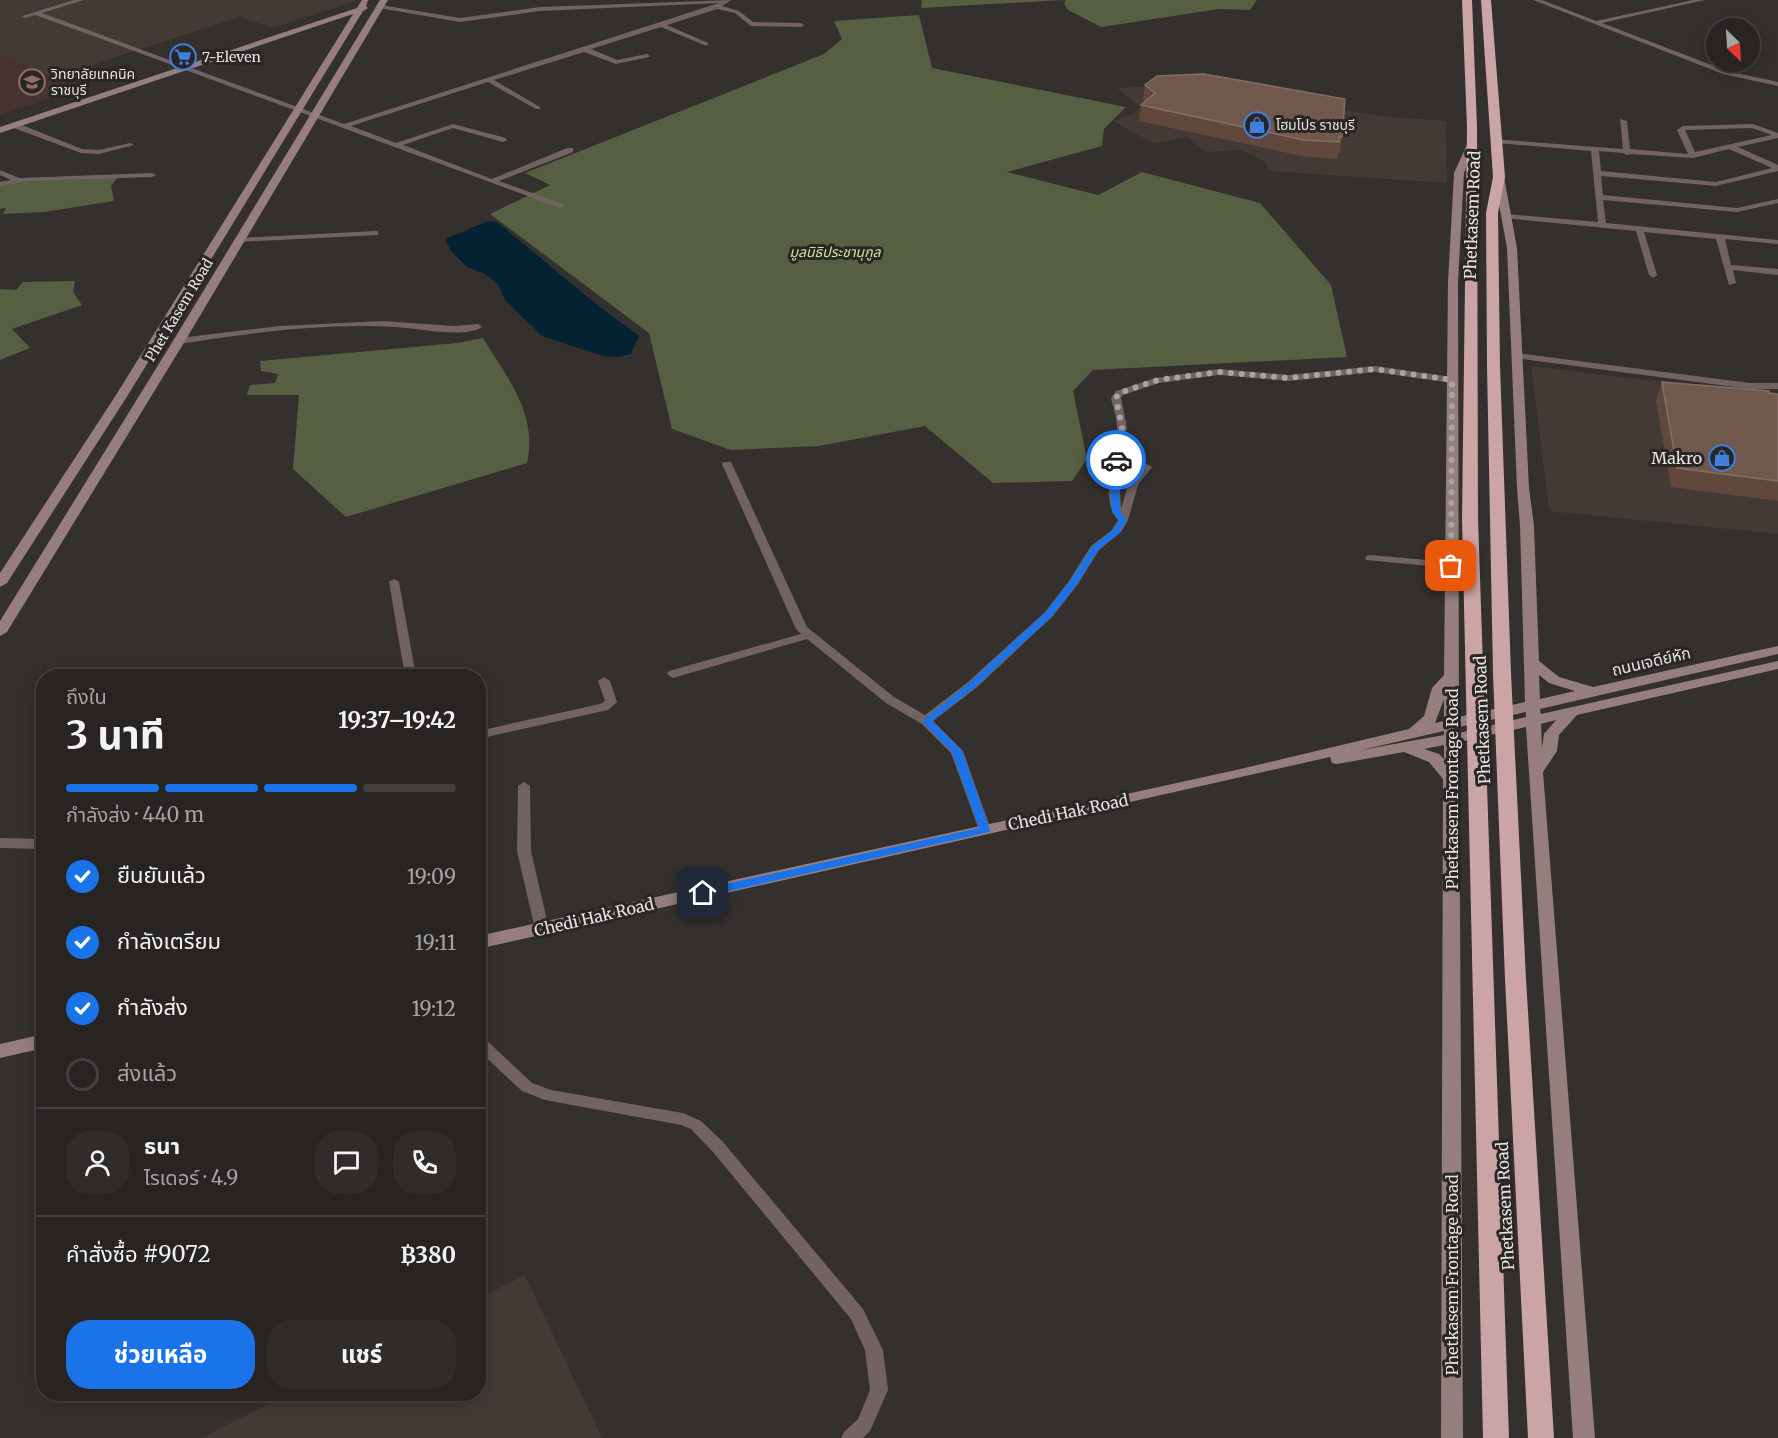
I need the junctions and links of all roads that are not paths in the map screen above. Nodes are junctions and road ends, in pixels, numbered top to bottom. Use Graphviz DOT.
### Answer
graph roads {
  1 [pos="81,0"];
  2 [pos="1467,0"];
  3 [pos="1486,0"];
  4 [pos="1536,0"];
  5 [pos="1702,0"];
  6 [pos="727,1"];
  7 [pos="384,2"];
  8 [pos="365,3"];
  9 [pos="717,7"];
  10 [pos="35,13"];
  11 [pos="1593,23"];
  12 [pos="661,25"];
  13 [pos="801,25"];
  14 [pos="87,31"];
  15 [pos="77,34"];
  16 [pos="705,44"];
  17 [pos="584,49"];
  18 [pos="647,56"];
  19 [pos="180,63"];
  20 [pos="170,67"];
  21 [pos="189,67"];
  22 [pos="489,80"];
  23 [pos="1778,84"];
  24 [pos="538,108"];
  25 [pos="299,109"];
  26 [pos="315,116"];
  27 [pos="1623,121"];
  28 [pos="0,123"];
  29 [pos="14,125"];
  30 [pos="344,126"];
  31 [pos="0,130"];
  32 [pos="1778,135"];
  33 [pos="503,140"];
  34 [pos="1496,141"];
  35 [pos="1472,142"];
  36 [pos="130,145"];
  37 [pos="396,146"];
  38 [pos="1731,147"];
  39 [pos="570,150"];
  40 [pos="1595,150"];
  41 [pos="1628,153"];
  42 [pos="1693,156"];
  43 [pos="1778,168"];
  44 [pos="0,172"];
  45 [pos="1598,173"];
  46 [pos="152,176"];
  47 [pos="1499,177"];
  48 [pos="17,180"];
  49 [pos="493,181"];
  50 [pos="0,184"];
  51 [pos="1600,197"];
  52 [pos="1778,201"];
  53 [pos="560,206"];
  54 [pos="1507,216"];
  55 [pos="1602,226"];
  56 [pos="1640,230"];
  57 [pos="375,233"];
  58 [pos="1720,237"];
  59 [pos="238,240"];
  60 [pos="1778,242"];
  61 [pos="1728,267"];
  62 [pos="1778,272"];
  63 [pos="1653,275"];
  64 [pos="1732,283"];
  65 [pos="478,327"];
  66 [pos="179,341"];
  67 [pos="1517,356"];
  68 [pos="1452,380"];
  69 [pos="151,385"];
  70 [pos="127,386"];
  71 [pos="1778,386"];
  72 [pos="727,464"];
  73 [pos="1147,467"];
  74 [pos="1123,520"];
  75 [pos="1370,558"];
  76 [pos="1451,566"];
  77 [pos="393,582"];
  78 [pos="0,583"];
  79 [pos="0,632"];
  80 [pos="809,635"];
  81 [pos="1778,650"];
  82 [pos="1530,661"];
  83 [pos="1778,665"];
  84 [pos="410,669"];
  85 [pos="673,674"];
  86 [pos="1452,675"];
  87 [pos="604,681"];
  88 [pos="1594,692"];
  89 [pos="1573,711"];
  90 [pos="1532,713"];
  91 [pos="926,721"];
  92 [pos="1414,732"];
  93 [pos="1452,732"];
  94 [pos="486,733"];
  95 [pos="1406,748"];
  96 [pos="1535,772"];
  97 [pos="1236,775"];
  98 [pos="1452,779"];
  99 [pos="524,786"];
  100 [pos="985,830"];
  101 [pos="0,843"];
  102 [pos="36,844"];
  103 [pos="542,929"];
  104 [pos="486,941"];
  105 [pos="36,1043"];
  106 [pos="486,1049"];
  107 [pos="0,1051"];
  108 [pos="850,1438"];
  109 [pos="1452,1438"];
  110 [pos="1496,1438"];
  111 [pos="1541,1438"];
  112 [pos="1584,1438"];
  1 -- 10 [label="street"];
  2 -- 35 [label="highway, Phetkasem Road"];
  3 -- 34 [label="highway, Phetkasem Road"];
  4 -- 11 [label="street"];
  5 -- 11 [label="street"];
  6 -- 7 [label="street"];
  6 -- 9 [label="street"];
  7 -- 8 [label="main road"];
  7 -- 26 [label="main road, Phet Kasem Road"];
  8 -- 19 [label="main road"];
  8 -- 21 [label="main road"];
  8 -- 25 [label="main road, Phet Kasem Road"];
  9 -- 12 [label="street"];
  9 -- 13 [label="street"];
  10 -- 14 [label="street"];
  10 -- 15 [label="street"];
  11 -- 23 [label="street"];
  12 -- 16 [label="street"];
  12 -- 17 [label="street"];
  14 -- 15 [label="street"];
  14 -- 19 [label="street"];
  15 -- 20 [label="street"];
  17 -- 18 [label="street"];
  17 -- 22 [label="street"];
  19 -- 20 [label="main road"];
  19 -- 21 [label="street"];
  20 -- 21 [label="street"];
  20 -- 28 [label="main road"];
  21 -- 25 [label="street"];
  21 -- 29 [label="main road"];
  22 -- 24 [label="street"];
  22 -- 30 [label="street"];
  25 -- 26 [label="street"];
  25 -- 70 [label="main road, Phet Kasem Road"];
  26 -- 30 [label="street"];
  26 -- 59 [label="main road, Phet Kasem Road"];
  27 -- 41 [label="street"];
  29 -- 31 [label="main road"];
  29 -- 36 [label="street"];
  30 -- 37 [label="street"];
  32 -- 38 [label="street"];
  32 -- 42 [label="street"];
  33 -- 37 [label="street"];
  34 -- 40 [label="street"];
  34 -- 47 [label="highway, Phetkasem Road"];
  35 -- 68 [label="main road, Phetkasem Frontage Road"];
  35 -- 110 [label="highway, Phetkasem Road"];
  37 -- 49 [label="street"];
  38 -- 42 [label="street"];
  38 -- 43 [label="street"];
  39 -- 49 [label="street"];
  40 -- 41 [label="street"];
  40 -- 45 [label="street"];
  41 -- 42 [label="street"];
  43 -- 45 [label="street"];
  44 -- 48 [label="street"];
  45 -- 51 [label="street"];
  46 -- 48 [label="street"];
  47 -- 54 [label="main road"];
  47 -- 111 [label="highway, Phetkasem Road"];
  48 -- 50 [label="street"];
  49 -- 53 [label="street"];
  51 -- 52 [label="street"];
  51 -- 55 [label="street"];
  54 -- 55 [label="street"];
  54 -- 67 [label="main road"];
  55 -- 56 [label="street"];
  56 -- 58 [label="street"];
  56 -- 63 [label="street"];
  57 -- 59 [label="street"];
  58 -- 60 [label="street"];
  58 -- 61 [label="street"];
  59 -- 66 [label="main road, Phet Kasem Road"];
  61 -- 62 [label="street"];
  61 -- 64 [label="street"];
  65 -- 66 [label="street"];
  66 -- 69 [label="main road, Phet Kasem Road"];
  67 -- 71 [label="street"];
  67 -- 82 [label="main road"];
  68 -- 74 [label="street"];
  68 -- 76 [label="main road, Phetkasem Frontage Road"];
  69 -- 70 [label="main road"];
  69 -- 79 [label="main road, Phet Kasem Road"];
  70 -- 78 [label="main road, Phet Kasem Road"];
  72 -- 80 [label="street"];
  73 -- 74 [label="street"];
  74 -- 91 [label="street"];
  75 -- 76 [label="street"];
  76 -- 86 [label="main road, Phetkasem Frontage Road"];
  77 -- 84 [label="street"];
  80 -- 85 [label="street"];
  80 -- 91 [label="street"];
  81 -- 88 [label="main road, ถนนเจดีย์หัก"];
  82 -- 88 [label="main road"];
  82 -- 90 [label="main road"];
  83 -- 89 [label="main road, ถนนเจดีย์หัก"];
  86 -- 92 [label="main road"];
  86 -- 93 [label="main road, Phetkasem Frontage Road"];
  87 -- 94 [label="street"];
  88 -- 90 [label="main road, ถนนเจดีย์หัก"];
  89 -- 90 [label="main road, ถนนเจดีย์หัก"];
  89 -- 96 [label="main road"];
  90 -- 93 [label="main road"];
  90 -- 96 [label="main road"];
  91 -- 100 [label="street"];
  92 -- 93 [label="main road, Chedi Hak Road"];
  92 -- 97 [label="main road, Chedi Hak Road"];
  93 -- 95 [label="main road, Chedi Hak Road"];
  93 -- 98 [label="main road, Phetkasem Frontage Road"];
  95 -- 97 [label="main road, Chedi Hak Road"];
  95 -- 98 [label="main road"];
  96 -- 112 [label="main road"];
  97 -- 100 [label="main road, Chedi Hak Road"];
  98 -- 109 [label="main road, Phetkasem Frontage Road"];
  99 -- 103 [label="street"];
  100 -- 103 [label="main road, Chedi Hak Road"];
  101 -- 102 [label="street"];
  103 -- 104 [label="main road, Chedi Hak Road"];
  105 -- 107 [label="main road"];
  106 -- 108 [label="street"];
}
